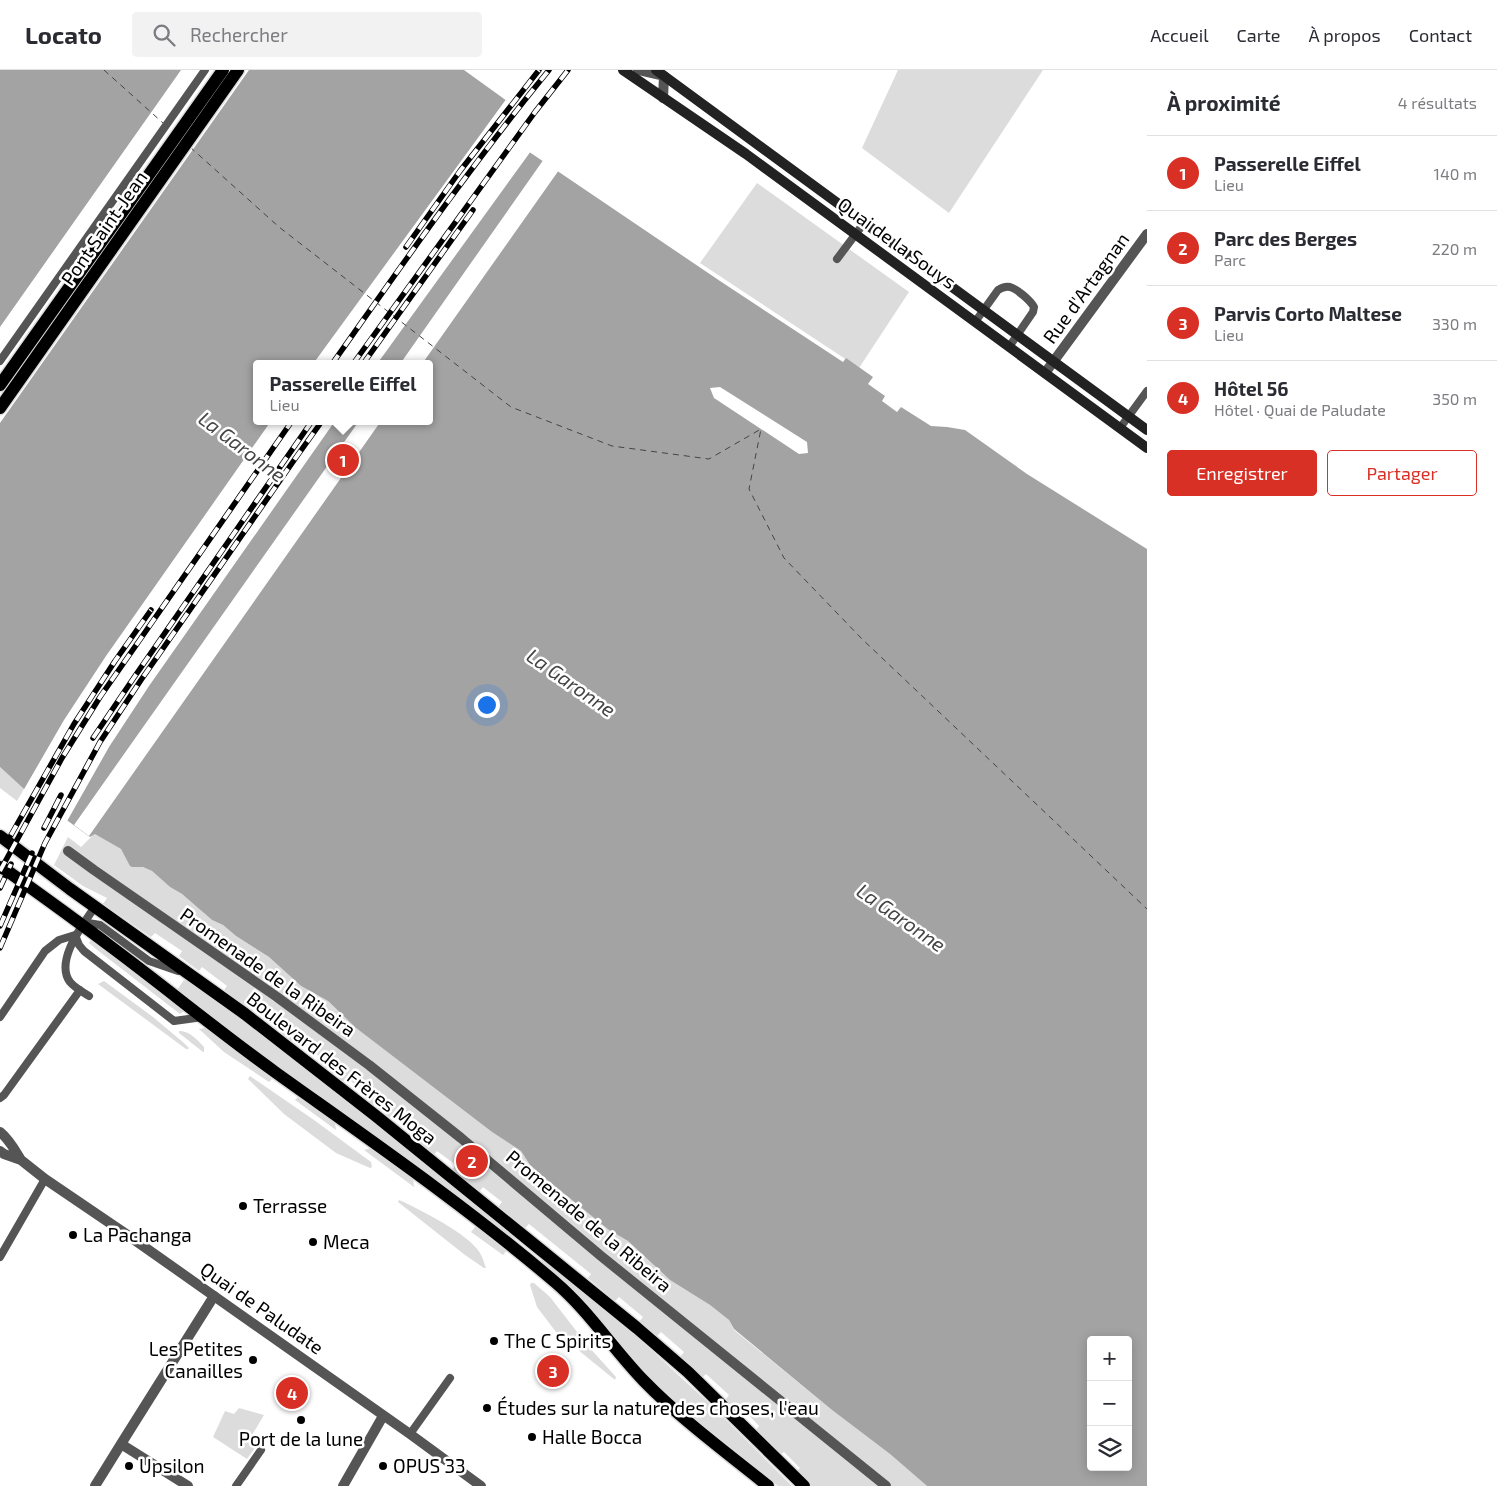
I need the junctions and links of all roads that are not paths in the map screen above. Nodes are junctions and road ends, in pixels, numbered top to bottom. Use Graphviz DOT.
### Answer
graph roads {
  1 [pos="205,70"];
  2 [pos="223,70"];
  3 [pos="238,70"];
  4 [pos="623,70"];
  5 [pos="638,70"];
  6 [pos="663,72"];
  7 [pos="664,98"];
  8 [pos="739,131"];
  9 [pos="731,144"];
  10 [pos="864,223"];
  11 [pos="856,234"];
  12 [pos="1147,234"];
  13 [pos="836,259"];
  14 [pos="983,310"];
  15 [pos="975,322"];
  16 [pos="1017,335"];
  17 [pos="1009,347"];
  18 [pos="0,361"];
  19 [pos="1053,362"];
  20 [pos="1045,373"];
  21 [pos="0,386"];
  22 [pos="1147,391"];
  23 [pos="0,408"];
  24 [pos="1128,416"];
  25 [pos="1120,428"];
  26 [pos="1147,430"];
  27 [pos="1147,448"];
  28 [pos="0,836"];
  29 [pos="68,851"];
  30 [pos="0,867"];
  31 [pos="92,903"];
  32 [pos="78,930"];
  33 [pos="190,974"];
  34 [pos="80,990"];
  35 [pos="89,996"];
  36 [pos="0,1017"];
  37 [pos="202,1017"];
  38 [pos="0,1098"];
  39 [pos="0,1132"];
  40 [pos="0,1151"];
  41 [pos="21,1160"];
  42 [pos="45,1179"];
  43 [pos="0,1257"];
  44 [pos="214,1296"];
  45 [pos="450,1378"];
  46 [pos="383,1416"];
  47 [pos="410,1434"];
  48 [pos="121,1444"];
  49 [pos="261,1450"];
  50 [pos="96,1486"];
  51 [pos="188,1486"];
  52 [pos="236,1486"];
  53 [pos="343,1486"];
  54 [pos="481,1486"];
  55 [pos="768,1486"];
  56 [pos="804,1486"];
  57 [pos="886,1486"];
  1 -- 18 [label="lane"];
  2 -- 21 [label="main road, Pont Saint-Jean"];
  3 -- 23 [label="main road, Pont Saint-Jean"];
  4 -- 7 [label="main road, Quai de la Souys"];
  5 -- 6 [label="street"];
  6 -- 7 [label="street"];
  6 -- 8 [label="main road, Quai de la Souys"];
  7 -- 9 [label="main road, Quai de la Souys"];
  8 -- 9 [label="lane"];
  8 -- 10 [label="main road, Quai de la Souys"];
  9 -- 11 [label="main road, Quai de la Souys"];
  10 -- 11 [label="lane"];
  10 -- 14 [label="main road, Quai de la Souys"];
  11 -- 13 [label="lane"];
  11 -- 15 [label="main road, Quai de la Souys"];
  12 -- 19 [label="street, Rue d'Artagnan"];
  14 -- 15 [label="lane"];
  14 -- 16 [label="main road, Quai de la Souys"];
  14 -- 16 [label="lane"];
  15 -- 17 [label="main road, Quai de la Souys"];
  16 -- 17 [label="lane"];
  16 -- 19 [label="main road, Quai de la Souys"];
  17 -- 20 [label="main road, Quai de la Souys"];
  19 -- 20 [label="street, Rue d'Artagnan"];
  19 -- 24 [label="main road, Quai de la Souys"];
  20 -- 25 [label="main road, Quai de la Souys"];
  22 -- 24 [label="lane"];
  24 -- 25 [label="lane"];
  24 -- 26 [label="main road, Quai de la Souys"];
  25 -- 27 [label="main road, Quai de la Souys"];
  28 -- 31 [label="main road, Boulevard des Frères Moga"];
  29 -- 57 [label="street, Promenade de la Ribeira"];
  30 -- 32 [label="main road, Boulevard des Frères Moga"];
  31 -- 32 [label="lane"];
  31 -- 33 [label="main road, Boulevard des Frères Moga"];
  32 -- 33 [label="lane"];
  32 -- 34 [label="lane"];
  32 -- 36 [label="lane"];
  32 -- 37 [label="main road, Boulevard des Frères Moga"];
  32 -- 37 [label="lane"];
  33 -- 56 [label="main road, Boulevard des Frères Moga"];
  34 -- 35 [label="lane"];
  34 -- 38 [label="lane"];
  37 -- 55 [label="main road, Boulevard des Frères Moga"];
  39 -- 41 [label="street, Quai de Paludate"];
  40 -- 41 [label="street, Quai de Paludate"];
  41 -- 42 [label="street, Quai de Paludate"];
  42 -- 43 [label="lane"];
  42 -- 44 [label="street, Quai de Paludate"];
  44 -- 46 [label="street, Quai de Paludate"];
  44 -- 48 [label="street"];
  45 -- 47 [label="lane"];
  46 -- 47 [label="street, Quai de Paludate"];
  46 -- 53 [label="street"];
  47 -- 54 [label="street, Quai de Paludate"];
  48 -- 50 [label="street"];
  48 -- 51 [label="street"];
  49 -- 52 [label="lane"];
}
